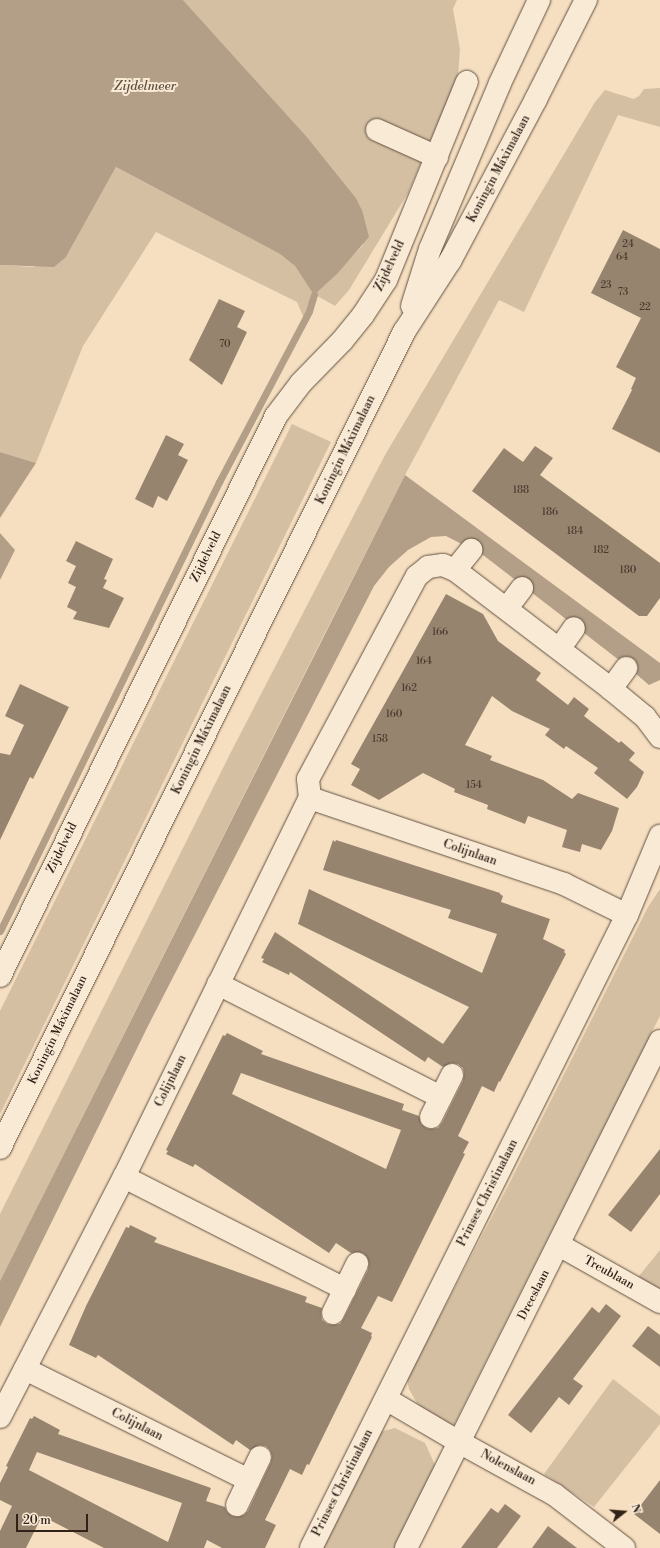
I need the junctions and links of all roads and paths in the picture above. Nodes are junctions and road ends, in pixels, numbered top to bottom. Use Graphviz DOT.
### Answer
graph roads {
  1 [pos="539,0"];
  2 [pos="586,0"];
  3 [pos="467,82"];
  4 [pos="377,130"];
  5 [pos="437,157"];
  6 [pos="404,332"];
  7 [pos="471,550"];
  8 [pos="455,570"];
  9 [pos="522,588"];
  10 [pos="507,608"];
  11 [pos="574,628"];
  12 [pos="560,648"];
  13 [pos="626,668"];
  14 [pos="611,688"];
  15 [pos="660,737"];
  16 [pos="310,798"];
  17 [pos="660,836"];
  18 [pos="627,915"];
  19 [pos="0,976"];
  20 [pos="218,984"];
  21 [pos="660,1041"];
  22 [pos="452,1075"];
  23 [pos="441,1097"];
  24 [pos="431,1117"];
  25 [pos="0,1148"];
  26 [pos="124,1177"];
  27 [pos="559,1245"];
  28 [pos="357,1264"];
  29 [pos="345,1289"];
  30 [pos="660,1302"];
  31 [pos="333,1313"];
  32 [pos="25,1368"];
  33 [pos="386,1398"];
  34 [pos="0,1417"];
  35 [pos="459,1442"];
  36 [pos="260,1457"];
  37 [pos="249,1480"];
  38 [pos="237,1504"];
  39 [pos="311,1548"];
  40 [pos="406,1548"];
  41 [pos="624,1548"];
  1 -- 6 [label="street, Koningin Máximalaan"];
  2 -- 6 [label="street, Koningin Máximalaan"];
  3 -- 5 [label="street, Zijdelveld"];
  4 -- 5 [label="street"];
  5 -- 19 [label="street, Zijdelveld"];
  6 -- 25 [label="street, Koningin Máximalaan"];
  7 -- 8 [label="street"];
  8 -- 10 [label="street"];
  8 -- 16 [label="street"];
  9 -- 10 [label="street"];
  10 -- 12 [label="street"];
  11 -- 12 [label="street"];
  12 -- 14 [label="street"];
  13 -- 14 [label="street"];
  14 -- 15 [label="street"];
  16 -- 18 [label="street, Colijnlaan"];
  16 -- 20 [label="street, Colijnlaan"];
  17 -- 18 [label="street, Prinses Christinalaan"];
  18 -- 33 [label="street, Prinses Christinalaan"];
  20 -- 23 [label="street"];
  20 -- 26 [label="street, Colijnlaan"];
  21 -- 27 [label="street, Dreeslaan"];
  22 -- 23 [label="street"];
  23 -- 24 [label="street"];
  26 -- 29 [label="street"];
  26 -- 32 [label="street, Colijnlaan"];
  27 -- 30 [label="street, Treublaan"];
  27 -- 35 [label="street, Dreeslaan"];
  28 -- 29 [label="street"];
  29 -- 31 [label="street"];
  32 -- 34 [label="street, Colijnlaan"];
  32 -- 37 [label="street, Colijnlaan"];
  33 -- 35 [label="street, Nolenslaan"];
  33 -- 39 [label="street, Prinses Christinalaan"];
  35 -- 40 [label="street, Dreeslaan"];
  35 -- 41 [label="street, Nolenslaan"];
  36 -- 37 [label="street"];
  37 -- 38 [label="street"];
}
